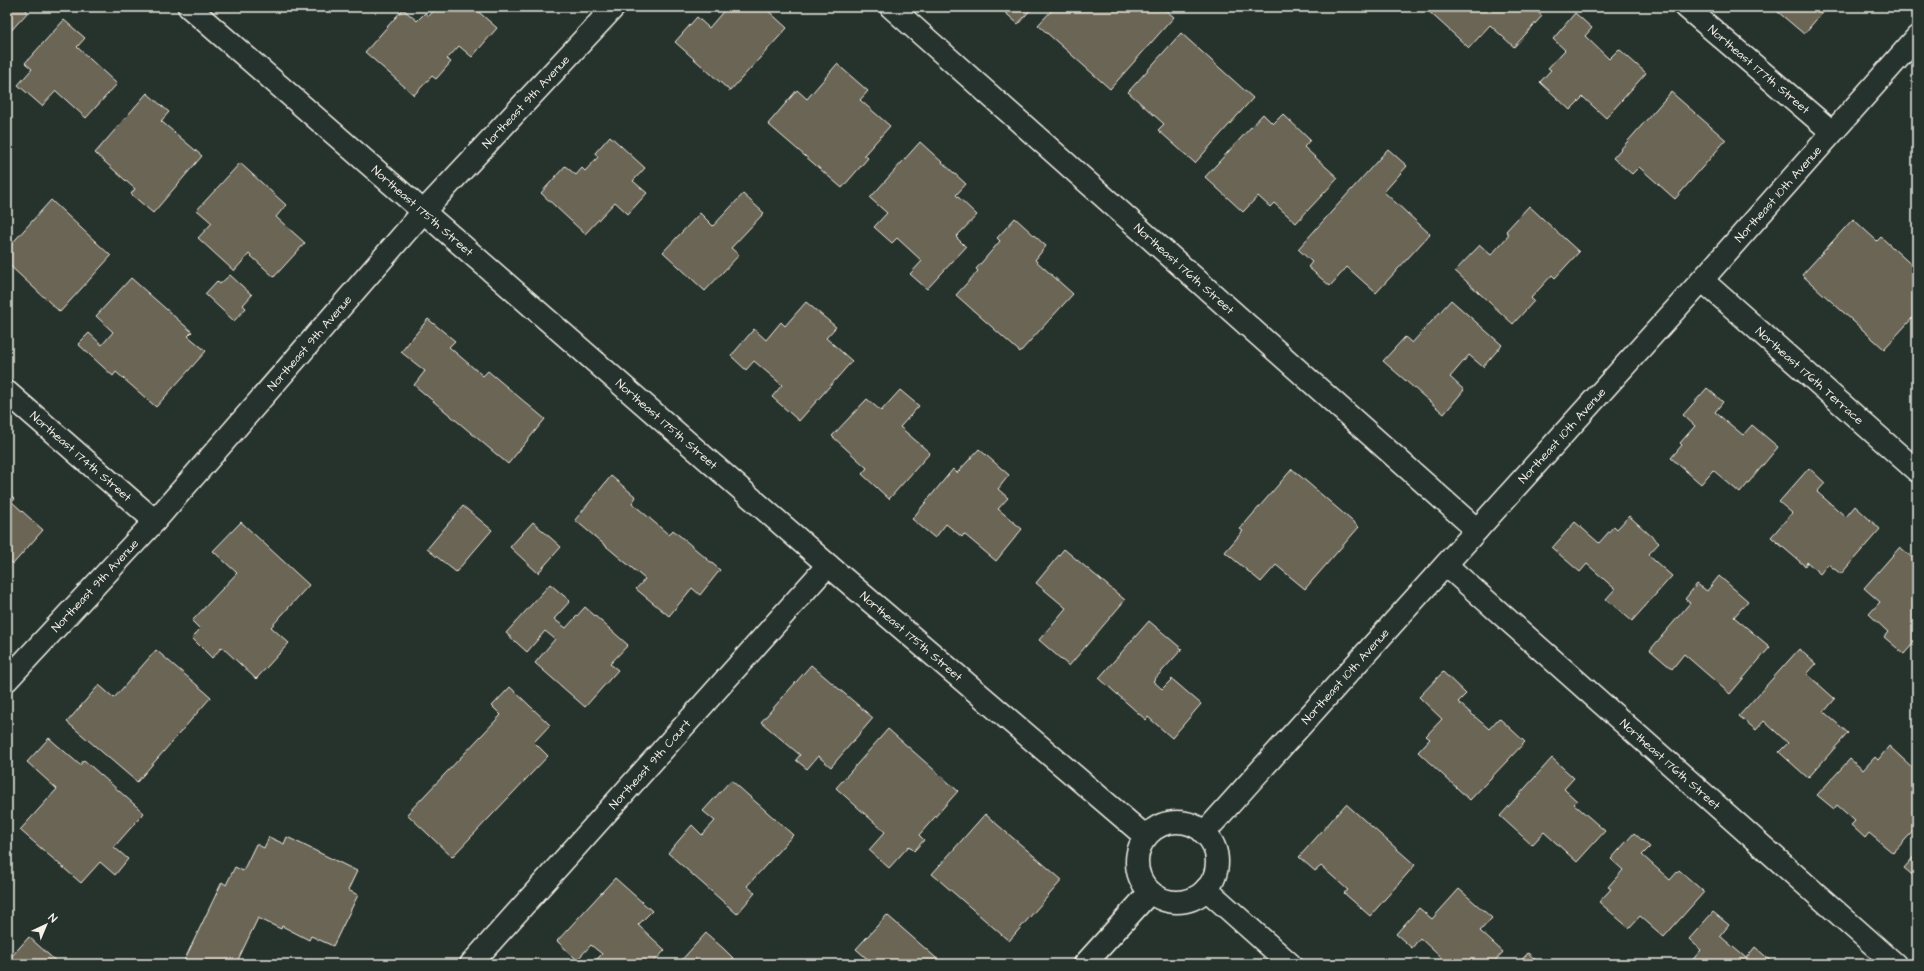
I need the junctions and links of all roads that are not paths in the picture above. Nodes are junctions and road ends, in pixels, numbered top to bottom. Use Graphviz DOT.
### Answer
graph roads {
  1 [pos="189,7"];
  2 [pos="614,7"];
  3 [pos="891,7"];
  4 [pos="1686,7"];
  5 [pos="1917,36"];
  6 [pos="1832,132"];
  7 [pos="424,211"];
  8 [pos="1702,280"];
  9 [pos="7,392"];
  10 [pos="1917,471"];
  11 [pos="155,521"];
  12 [pos="1477,530"];
  13 [pos="828,565"];
  14 [pos="1446,565"];
  15 [pos="7,680"];
  16 [pos="1204,833"];
  17 [pos="1146,837"];
  18 [pos="1206,889"];
  19 [pos="1150,892"];
  20 [pos="471,964"];
  21 [pos="1085,964"];
  22 [pos="1290,964"];
  23 [pos="1895,964"];
  1 -- 7 [label="street, Northeast 175th Street"];
  2 -- 7 [label="street, Northeast 9th Avenue"];
  3 -- 12 [label="street, Northeast 176th Street"];
  4 -- 6 [label="street, Northeast 177th Street"];
  5 -- 6 [label="street, Northeast 10th Avenue"];
  6 -- 8 [label="street, Northeast 10th Avenue"];
  7 -- 11 [label="street, Northeast 9th Avenue"];
  7 -- 13 [label="street, Northeast 175th Street"];
  8 -- 10 [label="street, Northeast 176th Terrace"];
  8 -- 12 [label="street, Northeast 10th Avenue"];
  9 -- 11 [label="street, Northeast 174th Street"];
  11 -- 15 [label="street, Northeast 9th Avenue"];
  12 -- 14 [label="street, Northeast 10th Avenue"];
  13 -- 17 [label="street, Northeast 175th Street"];
  13 -- 20 [label="street, Northeast 9th Court"];
  14 -- 16 [label="street, Northeast 10th Avenue"];
  14 -- 23 [label="street, Northeast 176th Street"];
  16 -- 17 [label="street"];
  16 -- 18 [label="street"];
  17 -- 19 [label="street"];
  18 -- 19 [label="street"];
  18 -- 22 [label="street"];
  19 -- 21 [label="street"];
}
